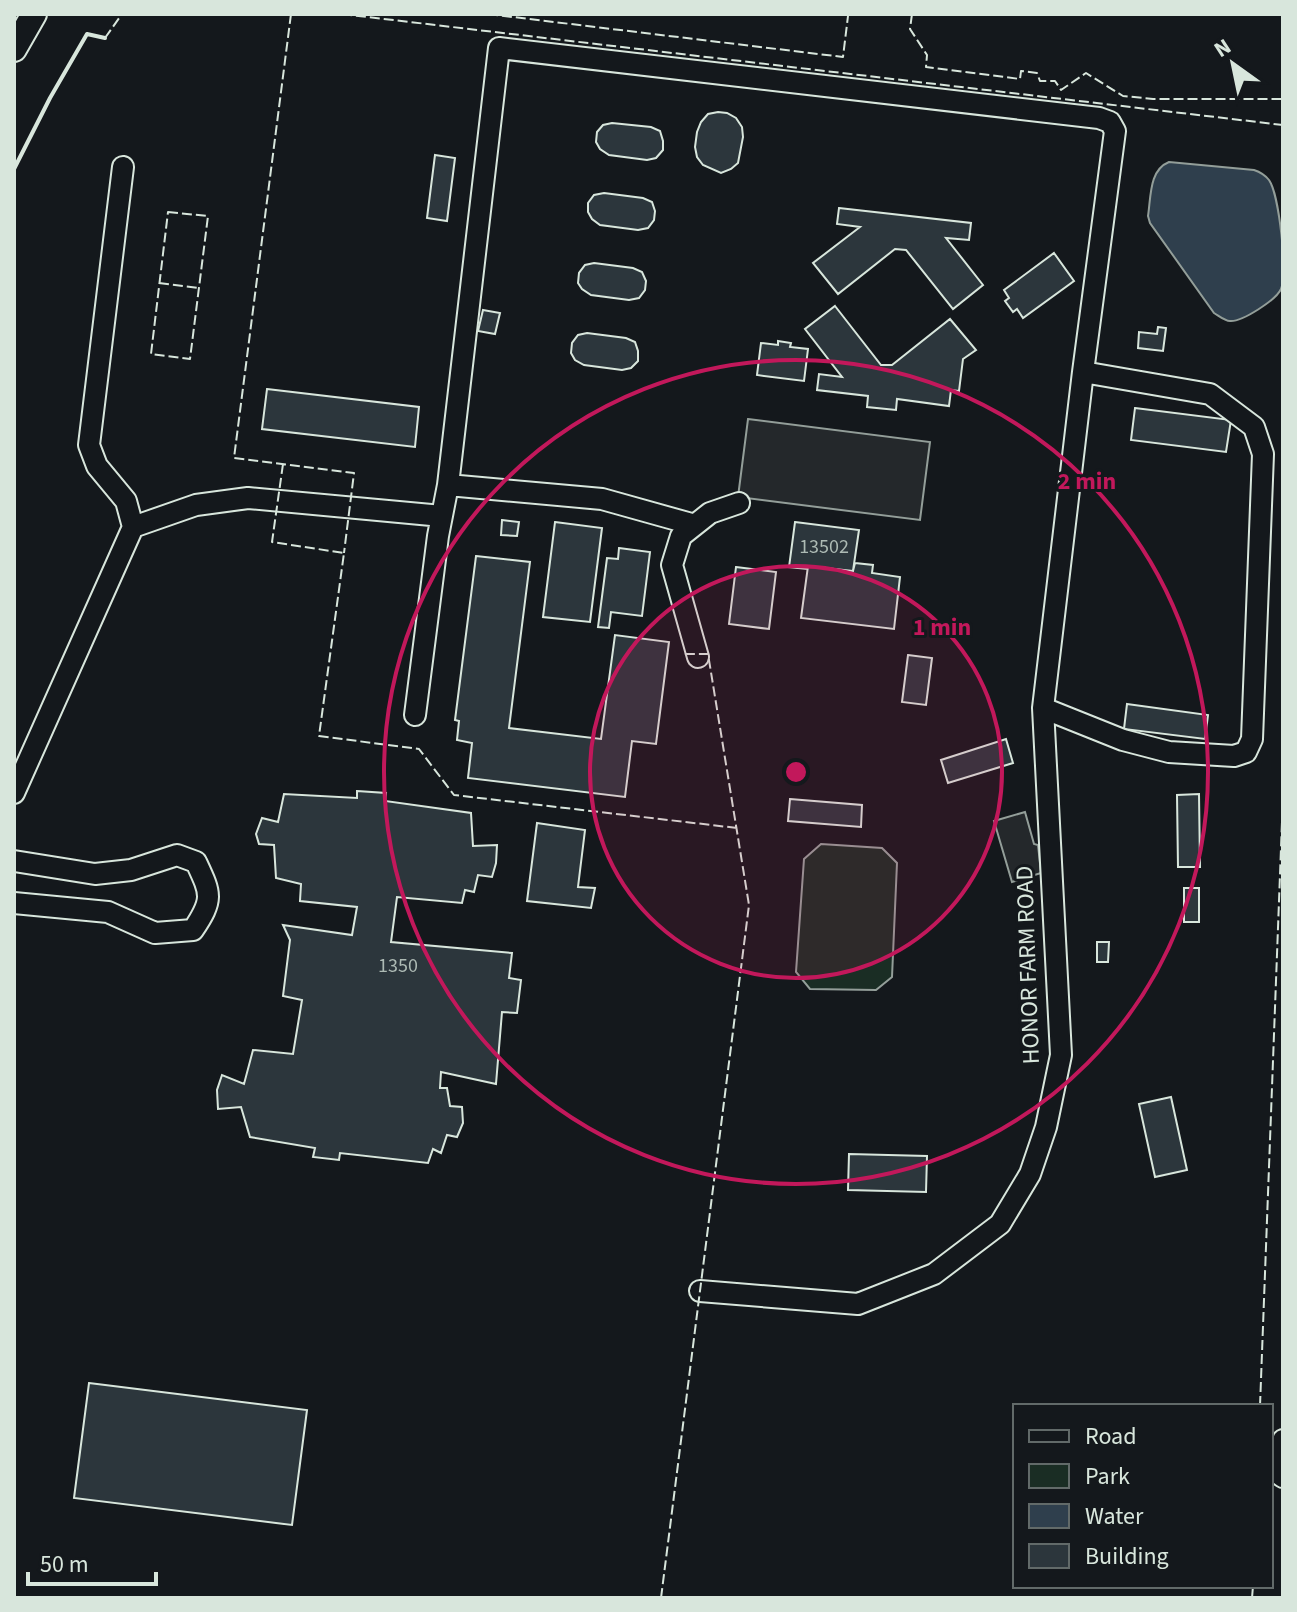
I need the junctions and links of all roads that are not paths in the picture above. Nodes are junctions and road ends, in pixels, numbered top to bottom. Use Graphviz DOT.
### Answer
graph roads {
  1 [pos="34,14"];
  2 [pos="14,49"];
  3 [pos="123,167"];
  4 [pos="1083,372"];
  5 [pos="448,485"];
  6 [pos="739,503"];
  7 [pos="442,516"];
  8 [pos="695,525"];
  9 [pos="133,527"];
  10 [pos="698,657"];
  11 [pos="1043,708"];
  12 [pos="415,715"];
  13 [pos="14,793"];
  14 [pos="14,861"];
  15 [pos="14,903"];
  16 [pos="700,1291"];
  17 [pos="1283,1440"];
  18 [pos="1279,1474"];
  1 -- 2 [label="main road"];
  3 -- 9 [label="street"];
  4 -- 5 [label="street, HONOR FARM ROAD"];
  4 -- 11 [label="street, HONOR FARM ROAD"];
  4 -- 11 [label="street"];
  5 -- 7 [label="street"];
  5 -- 8 [label="street"];
  6 -- 8 [label="street"];
  7 -- 9 [label="street"];
  7 -- 12 [label="street"];
  8 -- 10 [label="street"];
  9 -- 13 [label="street"];
  11 -- 16 [label="street, HONOR FARM ROAD"];
  14 -- 15 [label="street"];
  17 -- 18 [label="street"];
}
